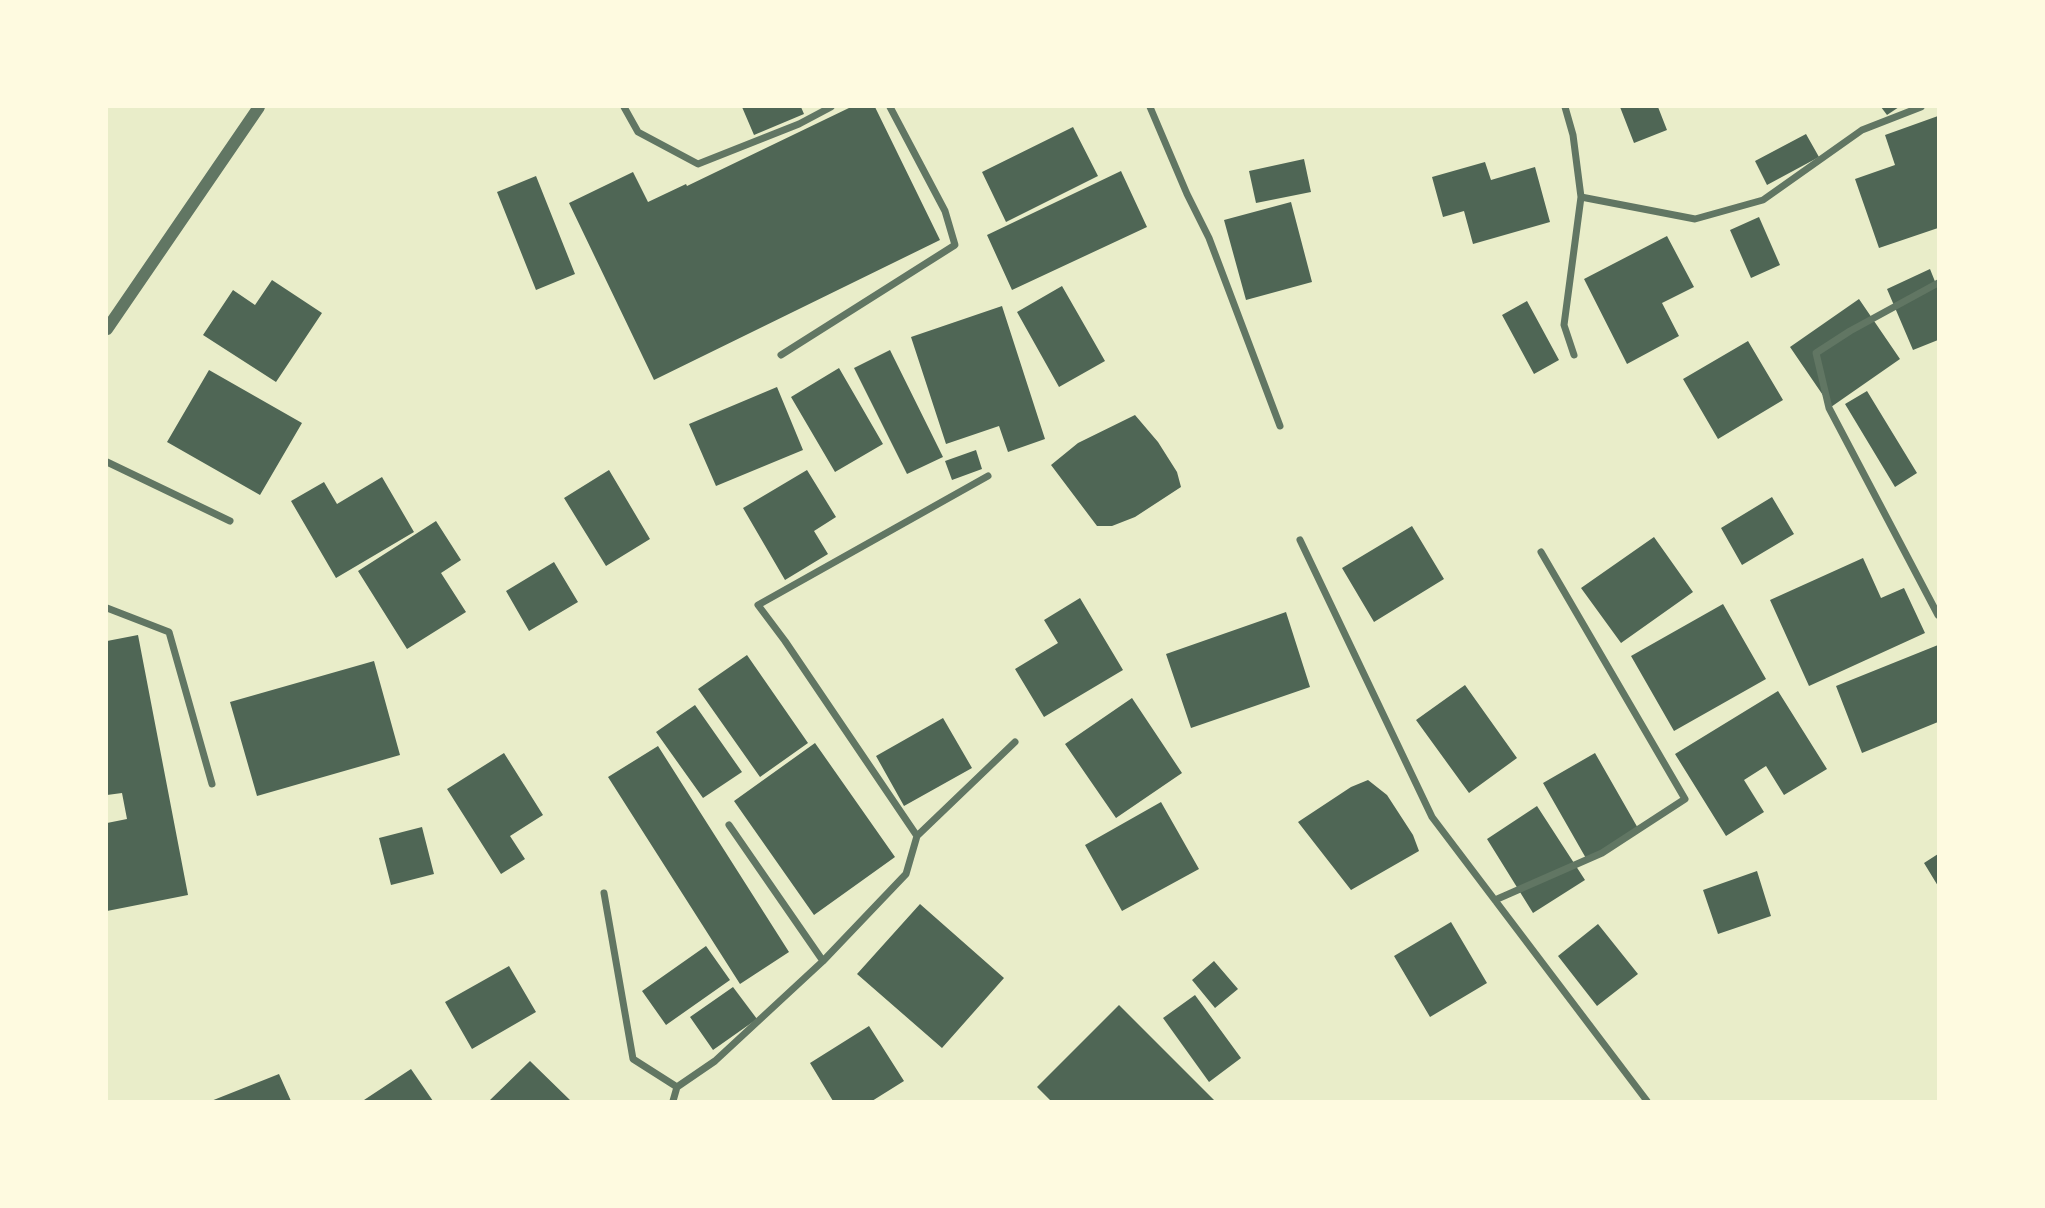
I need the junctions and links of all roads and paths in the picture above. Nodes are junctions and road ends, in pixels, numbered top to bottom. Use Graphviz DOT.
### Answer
graph roads {
  1 [pos="259,107"];
  2 [pos="624,107"];
  3 [pos="831,107"];
  4 [pos="890,107"];
  5 [pos="1150,107"];
  6 [pos="1565,107"];
  7 [pos="1921,107"];
  8 [pos="1581,197"];
  9 [pos="1938,283"];
  10 [pos="107,329"];
  11 [pos="780,355"];
  12 [pos="1574,355"];
  13 [pos="1280,426"];
  14 [pos="107,462"];
  15 [pos="988,476"];
  16 [pos="230,521"];
  17 [pos="1300,540"];
  18 [pos="1541,552"];
  19 [pos="107,608"];
  20 [pos="1938,615"];
  21 [pos="1015,742"];
  22 [pos="212,784"];
  23 [pos="729,825"];
  24 [pos="917,836"];
  25 [pos="604,893"];
  26 [pos="1495,900"];
  27 [pos="823,961"];
  28 [pos="677,1087"];
  29 [pos="673,1101"];
  30 [pos="1647,1101"];
  1 -- 10 [label="street"];
  2 -- 3 [label="street"];
  4 -- 11 [label="street"];
  5 -- 13 [label="street"];
  6 -- 8 [label="street"];
  7 -- 8 [label="street"];
  8 -- 12 [label="street"];
  9 -- 20 [label="street"];
  14 -- 16 [label="street"];
  15 -- 24 [label="street"];
  17 -- 26 [label="street"];
  18 -- 26 [label="street"];
  19 -- 22 [label="street"];
  21 -- 24 [label="street"];
  23 -- 27 [label="street"];
  24 -- 27 [label="street"];
  25 -- 28 [label="street"];
  26 -- 30 [label="street"];
  27 -- 28 [label="street"];
  28 -- 29 [label="street"];
}
